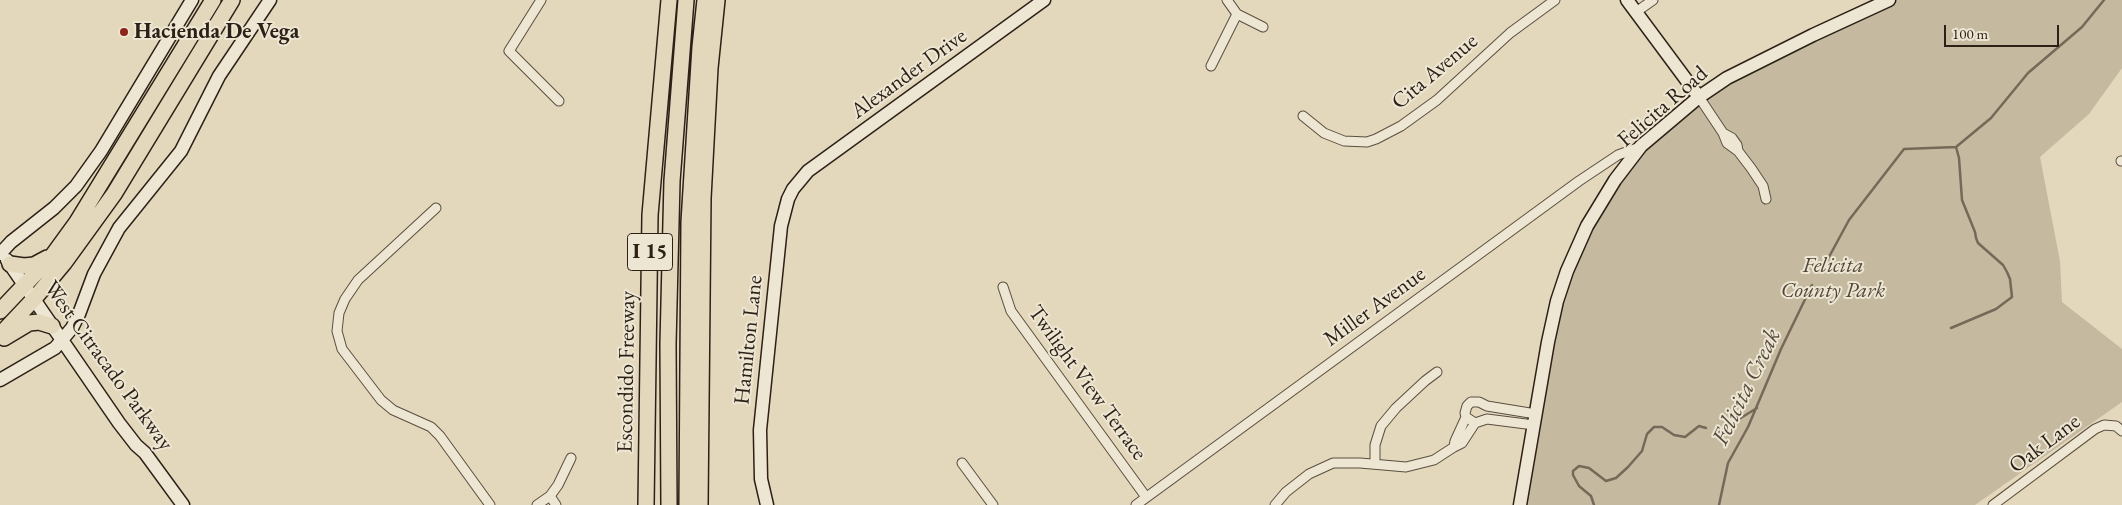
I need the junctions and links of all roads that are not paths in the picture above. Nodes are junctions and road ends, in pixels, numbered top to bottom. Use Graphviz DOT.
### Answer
graph roads {
  1 [pos="192,0"];
  2 [pos="213,0"];
  3 [pos="232,0"];
  4 [pos="270,0"];
  5 [pos="541,0"];
  6 [pos="669,0"];
  7 [pos="686,0"];
  8 [pos="706,0"];
  9 [pos="717,0"];
  10 [pos="1044,0"];
  11 [pos="1227,0"];
  12 [pos="1555,0"];
  13 [pos="1627,0"];
  14 [pos="1652,0"];
  15 [pos="1889,0"];
  16 [pos="1636,12"];
  17 [pos="1237,14"];
  18 [pos="1263,27"];
  19 [pos="1211,66"];
  20 [pos="1698,98"];
  21 [pos="559,101"];
  22 [pos="1303,116"];
  23 [pos="1641,146"];
  24 [pos="798,181"];
  25 [pos="1766,199"];
  26 [pos="436,208"];
  27 [pos="53,255"];
  28 [pos="3,256"];
  29 [pos="25,286"];
  30 [pos="1003,287"];
  31 [pos="34,299"];
  32 [pos="0,311"];
  33 [pos="52,326"];
  34 [pos="0,334"];
  35 [pos="0,340"];
  36 [pos="61,340"];
  37 [pos="1437,372"];
  38 [pos="0,380"];
  39 [pos="1466,417"];
  40 [pos="1535,419"];
  41 [pos="1475,423"];
  42 [pos="2122,430"];
  43 [pos="1454,447"];
  44 [pos="570,458"];
  45 [pos="962,463"];
  46 [pos="1374,464"];
  47 [pos="550,496"];
  48 [pos="1146,497"];
  49 [pos="1279,504"];
  50 [pos="183,505"];
  51 [pos="490,505"];
  52 [pos="538,505"];
  53 [pos="556,505"];
  54 [pos="646,505"];
  55 [pos="669,505"];
  56 [pos="687,505"];
  57 [pos="700,505"];
  58 [pos="767,505"];
  59 [pos="993,505"];
  60 [pos="1136,505"];
  61 [pos="1520,505"];
  62 [pos="1993,505"];
  1 -- 28 [label="street"];
  2 -- 27 [label="highway"];
  3 -- 31 [label="highway"];
  4 -- 36 [label="street"];
  5 -- 21 [label="street"];
  6 -- 54 [label="highway, Escondido Freeway / I 15"];
  7 -- 55 [label="highway"];
  8 -- 56 [label="highway"];
  9 -- 57 [label="highway, I 15"];
  10 -- 24 [label="street, Alexander Drive"];
  11 -- 17 [label="street"];
  12 -- 22 [label="street, Cita Avenue"];
  13 -- 16 [label="street"];
  14 -- 16 [label="street"];
  15 -- 20 [label="street, Felicita Road"];
  16 -- 20 [label="street"];
  17 -- 18 [label="street"];
  17 -- 19 [label="street"];
  20 -- 23 [label="street, Felicita Road"];
  20 -- 25 [label="street"];
  23 -- 40 [label="street, Felicita Road"];
  23 -- 48 [label="street, Miller Avenue"];
  24 -- 58 [label="street, Hamilton Lane"];
  26 -- 51 [label="street"];
  27 -- 28 [label="highway"];
  27 -- 29 [label="highway"];
  28 -- 29 [label="street, West Citracado Parkway"];
  29 -- 31 [label="street, West Citracado Parkway"];
  29 -- 32 [label="highway"];
  30 -- 48 [label="street, Twilight View Terrace"];
  31 -- 33 [label="street, West Citracado Parkway"];
  31 -- 34 [label="highway"];
  33 -- 35 [label="highway"];
  33 -- 36 [label="street, West Citracado Parkway"];
  36 -- 38 [label="street"];
  36 -- 50 [label="street, West Citracado Parkway"];
  37 -- 46 [label="street"];
  39 -- 40 [label="street"];
  39 -- 41 [label="street"];
  39 -- 43 [label="street"];
  40 -- 41 [label="street"];
  40 -- 61 [label="street, Felicita Road"];
  41 -- 43 [label="street"];
  42 -- 62 [label="street, Oak Lane"];
  43 -- 46 [label="street"];
  44 -- 47 [label="street"];
  45 -- 59 [label="street"];
  46 -- 49 [label="street"];
  47 -- 52 [label="street"];
  47 -- 53 [label="street"];
  48 -- 60 [label="street, Miller Avenue"];
}
